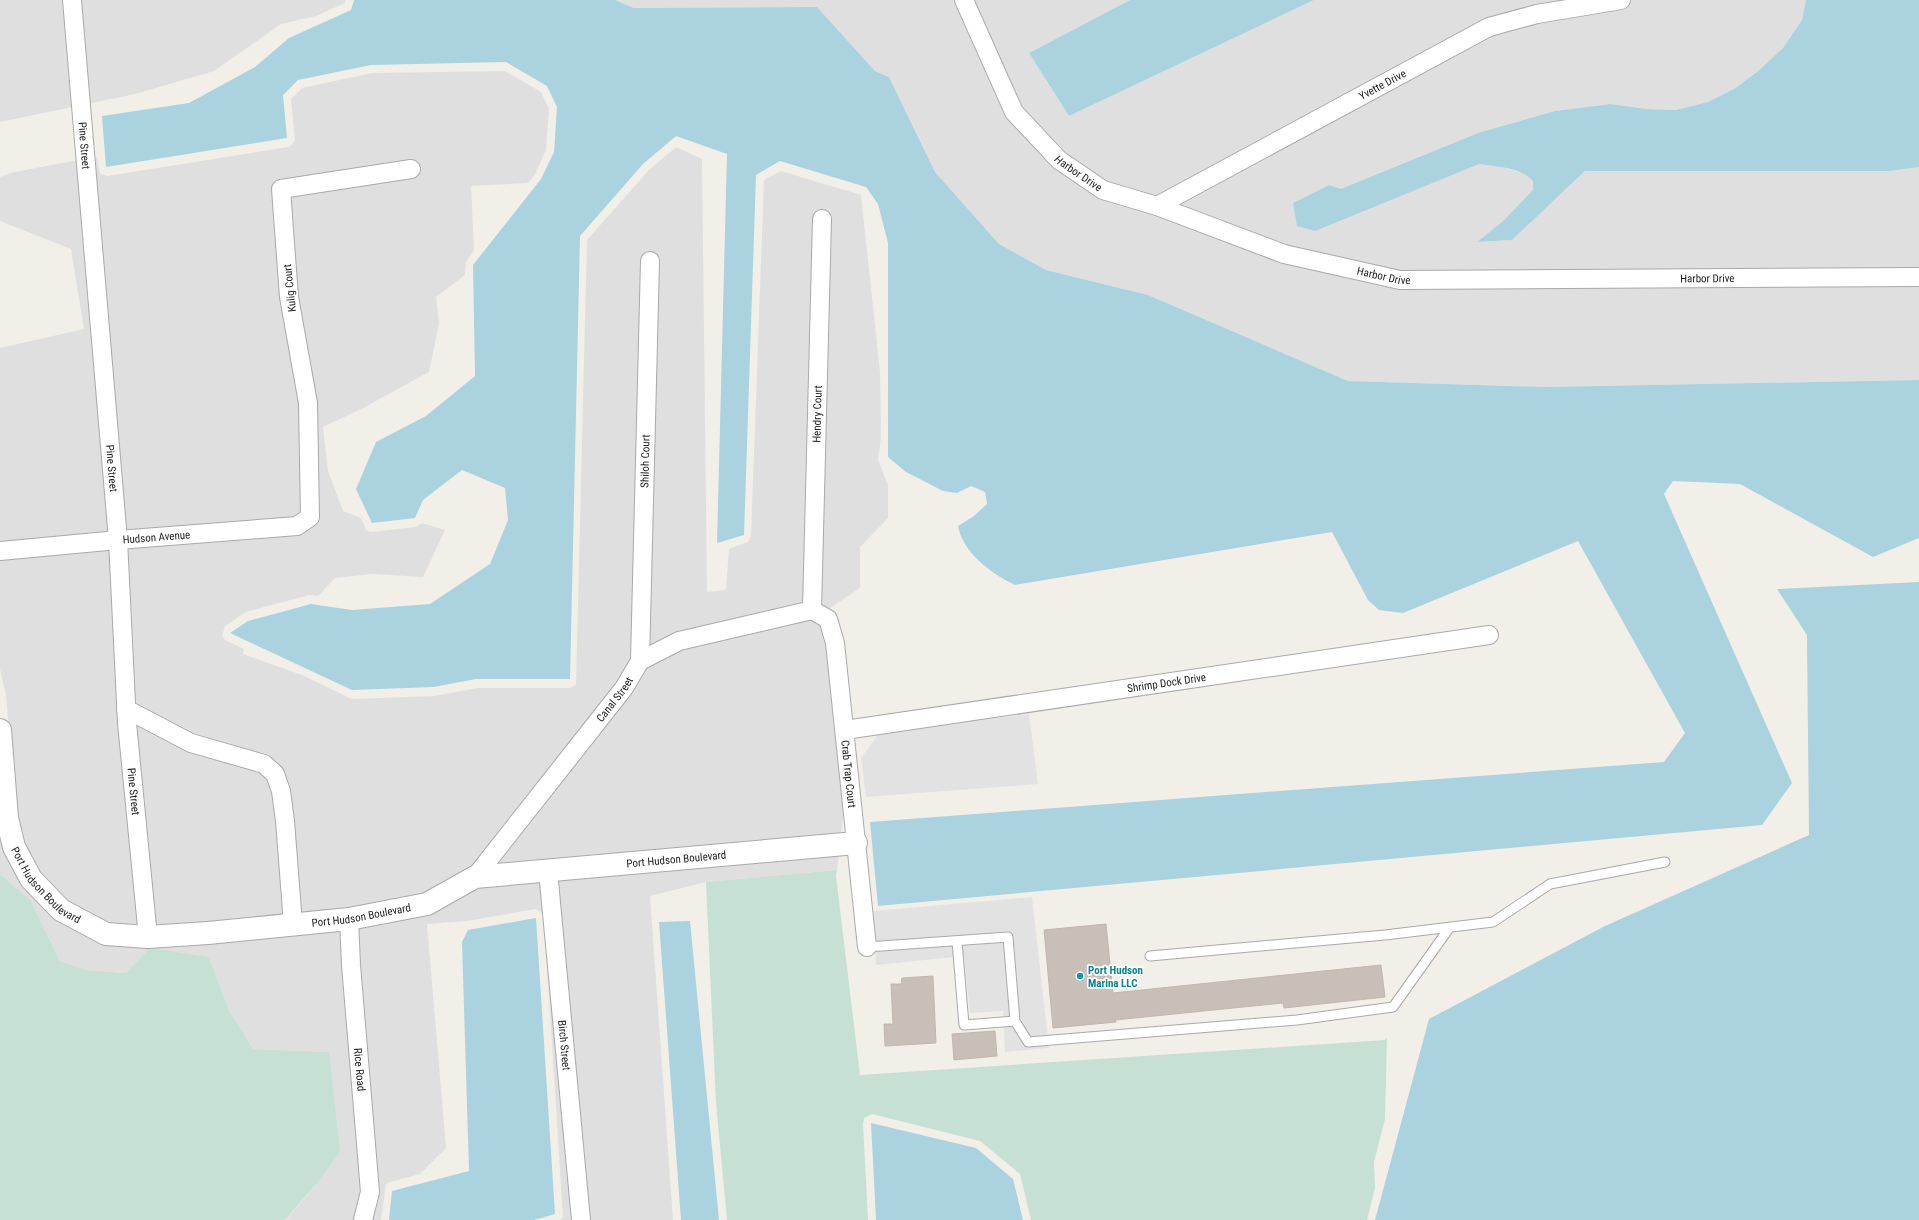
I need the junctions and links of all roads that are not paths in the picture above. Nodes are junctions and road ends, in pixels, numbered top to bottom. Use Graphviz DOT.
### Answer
graph roads {
  1 [pos="72,0"];
  2 [pos="964,0"];
  3 [pos="1621,0"];
  4 [pos="411,169"];
  5 [pos="1157,206"];
  6 [pos="822,219"];
  7 [pos="650,261"];
  8 [pos="1919,277"];
  9 [pos="310,517"];
  10 [pos="118,540"];
  11 [pos="0,552"];
  12 [pos="812,610"];
  13 [pos="1489,635"];
  14 [pos="640,661"];
  15 [pos="126,709"];
  16 [pos="0,730"];
  17 [pos="845,730"];
  18 [pos="856,843"];
  19 [pos="1665,862"];
  20 [pos="548,871"];
  21 [pos="475,877"];
  22 [pos="350,919"];
  23 [pos="293,924"];
  24 [pos="1450,927"];
  25 [pos="148,937"];
  26 [pos="957,940"];
  27 [pos="867,947"];
  28 [pos="1150,956"];
  29 [pos="1015,1020"];
  30 [pos="363,1220"];
  31 [pos="581,1220"];
  1 -- 10 [label="street, Pine Street"];
  2 -- 5 [label="street, Harbor Drive"];
  3 -- 5 [label="street, Yvette Drive"];
  4 -- 9 [label="street, Kulig Court"];
  5 -- 8 [label="street, Harbor Drive"];
  6 -- 12 [label="street, Hendry Court"];
  7 -- 14 [label="street, Shiloh Court"];
  9 -- 10 [label="street, Hudson Avenue"];
  10 -- 11 [label="street, Hudson Avenue"];
  10 -- 15 [label="street, Pine Street"];
  12 -- 14 [label="street"];
  12 -- 17 [label="street, Crab Trap Court"];
  13 -- 17 [label="street, Shrimp Dock Drive"];
  14 -- 21 [label="street, Canal Street"];
  15 -- 23 [label="street"];
  15 -- 25 [label="street, Pine Street"];
  16 -- 25 [label="street, Port Hudson Boulevard"];
  17 -- 18 [label="street, Crab Trap Court"];
  18 -- 20 [label="street, Port Hudson Boulevard"];
  18 -- 27 [label="street, Crab Trap Court"];
  19 -- 24 [label="lane"];
  20 -- 21 [label="street, Port Hudson Boulevard"];
  20 -- 31 [label="street, Birch Street"];
  21 -- 22 [label="street, Port Hudson Boulevard"];
  22 -- 23 [label="street, Port Hudson Boulevard"];
  22 -- 30 [label="street, Rice Road"];
  23 -- 25 [label="street, Port Hudson Boulevard"];
  24 -- 28 [label="lane"];
  24 -- 29 [label="lane"];
  26 -- 27 [label="lane"];
  26 -- 29 [label="lane"];
  26 -- 29 [label="lane"];
}
